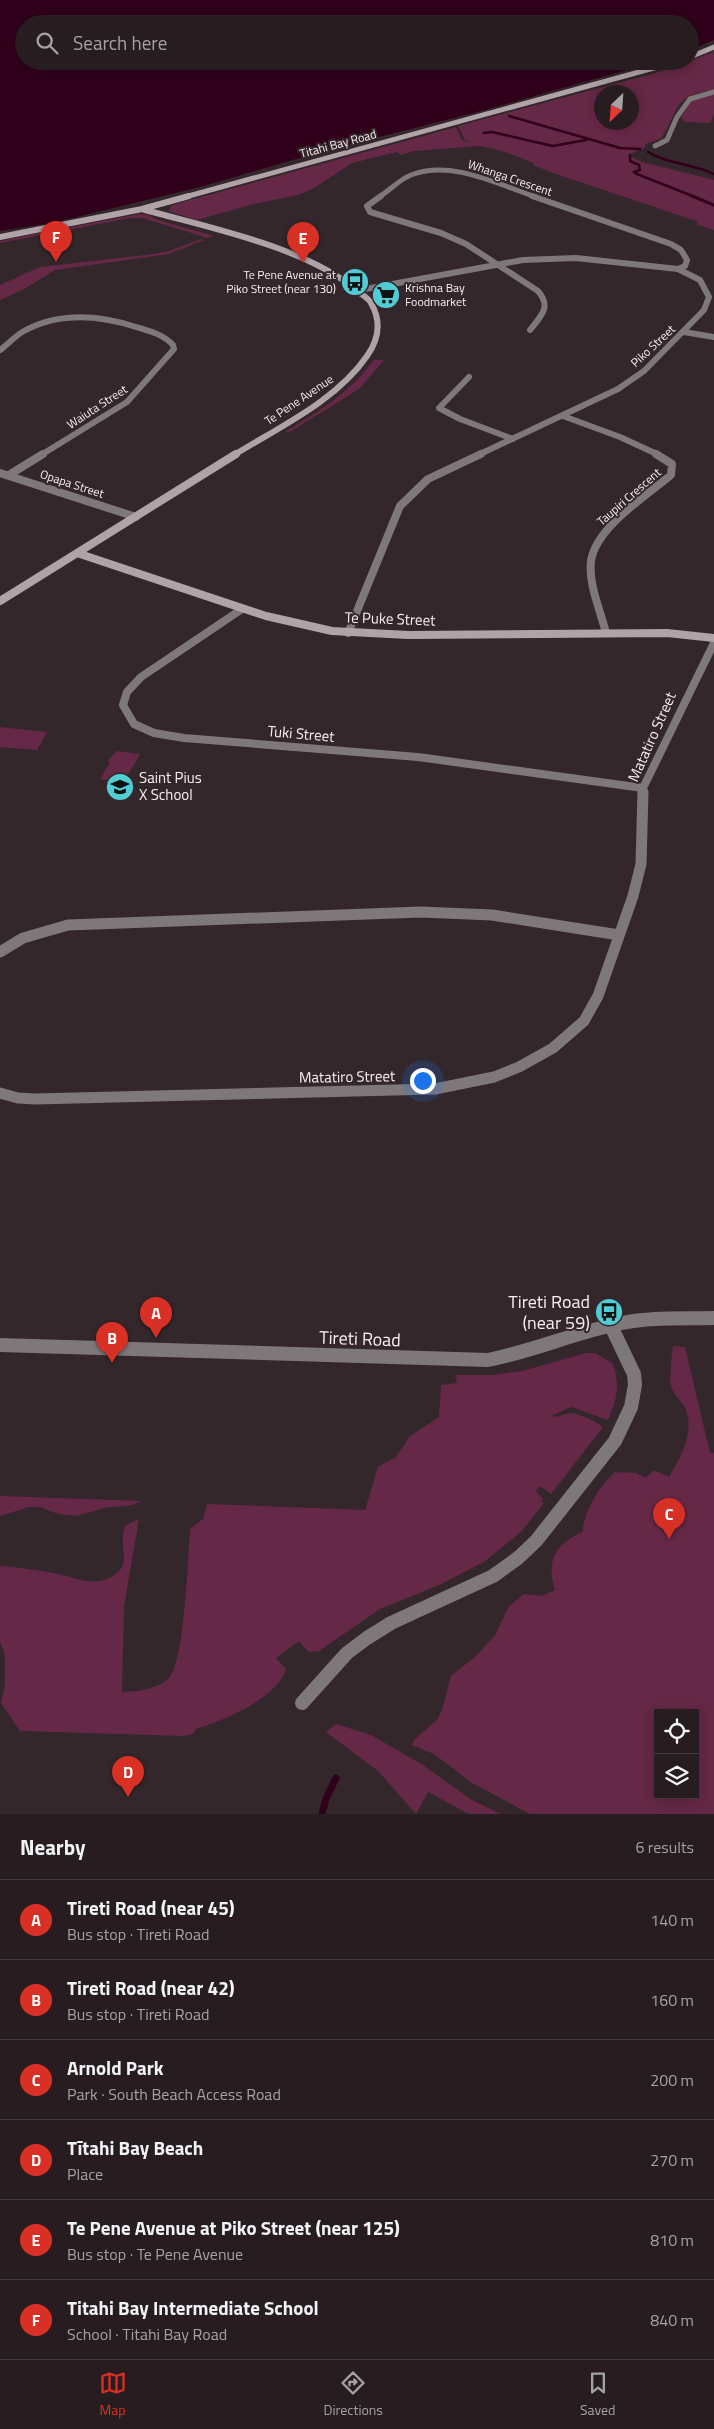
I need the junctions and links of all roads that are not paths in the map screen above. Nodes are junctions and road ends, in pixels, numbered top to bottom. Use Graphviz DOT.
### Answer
graph roads {
  1 [pos="714,47"];
  2 [pos="699,53"];
  3 [pos="649,70"];
  4 [pos="714,92"];
  5 [pos="655,146"];
  6 [pos="142,208"];
  7 [pos="0,237"];
  8 [pos="497,264"];
  9 [pos="678,269"];
  10 [pos="360,290"];
  11 [pos="530,330"];
  12 [pos="684,332"];
  13 [pos="714,337"];
  14 [pos="0,350"];
  15 [pos="469,377"];
  16 [pos="563,416"];
  17 [pos="513,440"];
  18 [pos="0,473"];
  19 [pos="9,475"];
  20 [pos="136,516"];
  21 [pos="76,553"];
  22 [pos="0,601"];
  23 [pos="242,609"];
  24 [pos="348,633"];
  25 [pos="606,633"];
  26 [pos="714,638"];
  27 [pos="714,643"];
  28 [pos="643,788"];
  29 [pos="619,936"];
  30 [pos="0,952"];
  31 [pos="0,1093"];
  32 [pos="714,1318"];
  33 [pos="611,1326"];
  34 [pos="0,1345"];
  35 [pos="302,1703"];
  1 -- 2 [label="street"];
  3 -- 6 [label="street, Titahi Bay Road"];
  4 -- 5 [label="street"];
  6 -- 7 [label="street, Titahi Bay Road"];
  6 -- 10 [label="street, Te Pene Avenue"];
  8 -- 9 [label="street, Piko Street"];
  8 -- 9 [label="street, Whanga Crescent"];
  8 -- 10 [label="street, Piko Street"];
  8 -- 11 [label="street"];
  9 -- 12 [label="street, Piko Street"];
  10 -- 20 [label="street, Te Pene Avenue"];
  12 -- 13 [label="street"];
  12 -- 16 [label="street, Piko Street"];
  14 -- 19 [label="street, Waiuta Street"];
  15 -- 17 [label="street"];
  16 -- 17 [label="street, Piko Street"];
  16 -- 25 [label="street, Taupiri Crescent"];
  17 -- 24 [label="street, Piko Street"];
  18 -- 19 [label="street, Opapa Street"];
  19 -- 20 [label="street, Opapa Street"];
  20 -- 21 [label="street, Te Pene Avenue"];
  21 -- 22 [label="street, Te Pene Avenue"];
  21 -- 23 [label="street, Te Puke Street"];
  23 -- 24 [label="street, Te Puke Street"];
  23 -- 28 [label="street, Tuki Street"];
  24 -- 25 [label="street, Te Puke Street"];
  25 -- 26 [label="street, Te Puke Street"];
  27 -- 28 [label="street, Matatiro Street"];
  28 -- 29 [label="street, Matatiro Street"];
  29 -- 30 [label="street"];
  29 -- 31 [label="street, Matatiro Street"];
  32 -- 33 [label="street, Tireti Road"];
  33 -- 34 [label="street, Tireti Road"];
  33 -- 35 [label="street"];
}
